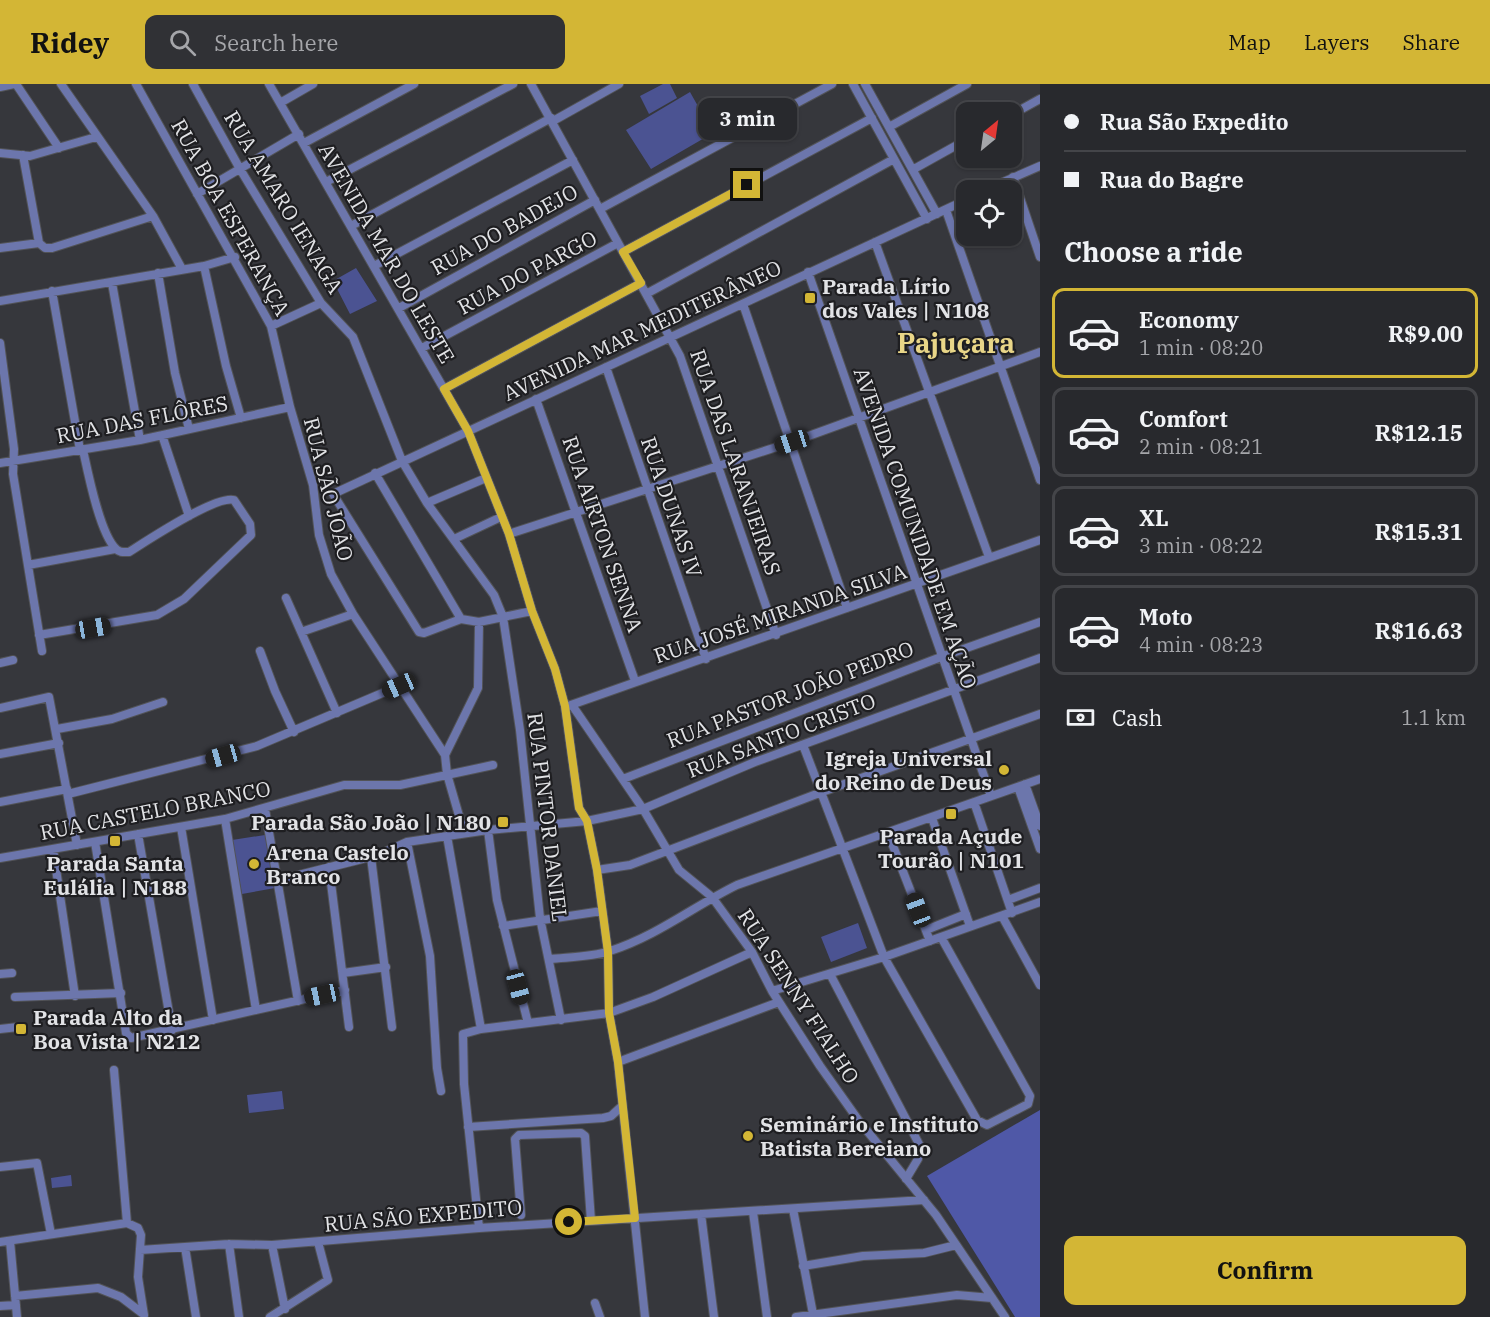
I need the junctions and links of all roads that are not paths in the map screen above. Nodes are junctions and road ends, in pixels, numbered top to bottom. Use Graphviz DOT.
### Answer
graph roads {
  1 [pos="15,84"];
  2 [pos="61,84"];
  3 [pos="136,84"];
  4 [pos="193,84"];
  5 [pos="270,84"];
  6 [pos="313,84"];
  7 [pos="414,84"];
  8 [pos="513,84"];
  9 [pos="531,84"];
  10 [pos="619,84"];
  11 [pos="832,84"];
  12 [pos="852,84"];
  13 [pos="865,84"];
  14 [pos="967,84"];
  15 [pos="0,87"];
  16 [pos="1040,99"];
  17 [pos="280,103"];
  18 [pos="1022,109"];
  19 [pos="872,118"];
  20 [pos="552,120"];
  21 [pos="889,127"];
  22 [pos="299,134"];
  23 [pos="96,137"];
  24 [pos="304,143"];
  25 [pos="956,146"];
  26 [pos="59,148"];
  27 [pos="0,153"];
  28 [pos="23,155"];
  29 [pos="894,159"];
  30 [pos="573,160"];
  31 [pos="1040,166"];
  32 [pos="240,169"];
  33 [pos="914,169"];
  34 [pos="1013,177"];
  35 [pos="1007,180"];
  36 [pos="326,182"];
  37 [pos="197,194"];
  38 [pos="595,200"];
  39 [pos="956,205"];
  40 [pos="600,209"];
  41 [pos="942,212"];
  42 [pos="153,216"];
  43 [pos="927,219"];
  44 [pos="351,226"];
  45 [pos="875,242"];
  46 [pos="39,243"];
  47 [pos="0,248"];
  48 [pos="620,248"];
  49 [pos="235,257"];
  50 [pos="1040,257"];
  51 [pos="204,266"];
  52 [pos="375,266"];
  53 [pos="182,269"];
  54 [pos="808,272"];
  55 [pos="158,273"];
  56 [pos="112,283"];
  57 [pos="641,283"];
  58 [pos="52,291"];
  59 [pos="646,294"];
  60 [pos="0,302"];
  61 [pos="321,303"];
  62 [pos="743,304"];
  63 [pos="399,308"];
  64 [pos="271,326"];
  65 [pos="671,337"];
  66 [pos="0,343"];
  67 [pos="422,348"];
  68 [pos="1040,352"];
  69 [pos="1000,365"];
  70 [pos="606,367"];
  71 [pos="444,389"];
  72 [pos="931,392"];
  73 [pos="536,399"];
  74 [pos="290,408"];
  75 [pos="860,417"];
  76 [pos="241,418"];
  77 [pos="189,429"];
  78 [pos="468,431"];
  79 [pos="162,435"];
  80 [pos="140,440"];
  81 [pos="792,442"];
  82 [pos="82,450"];
  83 [pos="14,461"];
  84 [pos="402,462"];
  85 [pos="0,463"];
  86 [pos="720,466"];
  87 [pos="375,473"];
  88 [pos="486,478"];
  89 [pos="1040,480"];
  90 [pos="647,490"];
  91 [pos="333,494"];
  92 [pos="427,503"];
  93 [pos="577,513"];
  94 [pos="189,516"];
  95 [pos="501,517"];
  96 [pos="509,534"];
  97 [pos="454,539"];
  98 [pos="1040,540"];
  99 [pos="115,549"];
  100 [pos="989,557"];
  101 [pos="28,565"];
  102 [pos="916,585"];
  103 [pos="286,598"];
  104 [pos="847,608"];
  105 [pos="532,611"];
  106 [pos="353,614"];
  107 [pos="503,617"];
  108 [pos="461,620"];
  109 [pos="479,622"];
  110 [pos="1040,622"];
  111 [pos="301,632"];
  112 [pos="776,634"];
  113 [pos="39,635"];
  114 [pos="42,651"];
  115 [pos="261,651"];
  116 [pos="941,657"];
  117 [pos="1040,658"];
  118 [pos="706,659"];
  119 [pos="13,660"];
  120 [pos="0,663"];
  121 [pos="635,681"];
  122 [pos="399,686"];
  123 [pos="953,690"];
  124 [pos="163,702"];
  125 [pos="569,706"];
  126 [pos="0,708"];
  127 [pos="337,713"];
  128 [pos="1040,714"];
  129 [pos="57,729"];
  130 [pos="294,732"];
  131 [pos="970,740"];
  132 [pos="59,743"];
  133 [pos="803,745"];
  134 [pos="0,754"];
  135 [pos="445,754"];
  136 [pos="493,765"];
  137 [pos="447,774"];
  138 [pos="622,778"];
  139 [pos="1040,779"];
  140 [pos="1021,786"];
  141 [pos="67,792"];
  142 [pos="822,792"];
  143 [pos="991,796"];
  144 [pos="0,802"];
  145 [pos="974,802"];
  146 [pos="643,808"];
  147 [pos="265,809"];
  148 [pos="932,818"];
  149 [pos="225,819"];
  150 [pos="587,821"];
  151 [pos="530,826"];
  152 [pos="1040,826"];
  153 [pos="181,827"];
  154 [pos="488,830"];
  155 [pos="464,833"];
  156 [pos="138,834"];
  157 [pos="888,834"];
  158 [pos="447,836"];
  159 [pos="95,842"];
  160 [pos="407,842"];
  161 [pos="77,845"];
  162 [pos="53,849"];
  163 [pos="842,849"];
  164 [pos="1040,849"];
  165 [pos="668,851"];
  166 [pos="371,857"];
  167 [pos="0,858"];
  168 [pos="329,867"];
  169 [pos="597,870"];
  170 [pos="279,880"];
  171 [pos="1040,888"];
  172 [pos="712,897"];
  173 [pos="1008,900"];
  174 [pos="1040,902"];
  175 [pos="602,911"];
  176 [pos="1012,913"];
  177 [pos="966,914"];
  178 [pos="1002,916"];
  179 [pos="540,918"];
  180 [pos="503,926"];
  181 [pos="970,926"];
  182 [pos="926,930"];
  183 [pos="940,937"];
  184 [pos="930,941"];
  185 [pos="608,952"];
  186 [pos="752,952"];
  187 [pos="884,957"];
  188 [pos="550,959"];
  189 [pos="386,967"];
  190 [pos="12,973"];
  191 [pos="343,973"];
  192 [pos="0,974"];
  193 [pos="830,974"];
  194 [pos="1040,985"];
  195 [pos="345,990"];
  196 [pos="772,991"];
  197 [pos="121,993"];
  198 [pos="75,996"];
  199 [pos="15,997"];
  200 [pos="298,1000"];
  201 [pos="779,1002"];
  202 [pos="256,1010"];
  203 [pos="609,1013"];
  204 [pos="213,1020"];
  205 [pos="561,1020"];
  206 [pos="528,1023"];
  207 [pos="18,1027"];
  208 [pos="349,1027"];
  209 [pos="392,1027"];
  210 [pos="0,1029"];
  211 [pos="481,1029"];
  212 [pos="172,1030"];
  213 [pos="618,1062"];
  214 [pos="114,1070"];
  215 [pos="441,1091"];
  216 [pos="622,1106"];
  217 [pos="468,1127"];
  218 [pos="0,1167"];
  219 [pos="906,1179"];
  220 [pos="924,1200"];
  221 [pos="793,1209"];
  222 [pos="753,1212"];
  223 [pos="701,1214"];
  224 [pos="521,1215"];
  225 [pos="635,1218"];
  226 [pos="591,1221"];
  227 [pos="127,1223"];
  228 [pos="478,1228"];
  229 [pos="51,1234"];
  230 [pos="10,1241"];
  231 [pos="0,1242"];
  232 [pos="318,1242"];
  233 [pos="229,1244"];
  234 [pos="272,1245"];
  235 [pos="956,1245"];
  236 [pos="185,1247"];
  237 [pos="140,1251"];
  238 [pos="802,1266"];
  239 [pos="992,1298"];
  240 [pos="16,1301"];
  241 [pos="595,1303"];
  242 [pos="0,1306"];
  243 [pos="285,1309"];
  244 [pos="813,1314"];
  245 [pos="144,1315"];
  246 [pos="17,1317"];
  247 [pos="196,1317"];
  248 [pos="239,1317"];
  249 [pos="270,1317"];
  250 [pos="600,1317"];
  251 [pos="645,1317"];
  252 [pos="714,1317"];
  253 [pos="767,1317"];
  254 [pos="796,1317"];
  255 [pos="1005,1317"];
  1 -- 15 [label="street"];
  1 -- 26 [label="street"];
  2 -- 23 [label="street"];
  3 -- 37 [label="street, RUA BOA ESPERANÇA"];
  4 -- 32 [label="street, RUA AMARO IENAGA"];
  5 -- 17 [label="street, AVENIDA MAR DO LESTE"];
  6 -- 17 [label="street"];
  7 -- 24 [label="street"];
  8 -- 36 [label="street"];
  9 -- 20 [label="street, RUA DAS LARANJEIRAS"];
  10 -- 20 [label="street"];
  11 -- 40 [label="street"];
  12 -- 19 [label="street"];
  13 -- 21 [label="street"];
  14 -- 21 [label="street"];
  16 -- 18 [label="street"];
  17 -- 22 [label="street, AVENIDA MAR DO LESTE"];
  19 -- 29 [label="street"];
  19 -- 48 [label="street, RUA DO PARGO"];
  20 -- 30 [label="street, RUA DAS LARANJEIRAS"];
  20 -- 44 [label="street"];
  21 -- 33 [label="street"];
  22 -- 24 [label="street, AVENIDA MAR DO LESTE"];
  22 -- 32 [label="street"];
  23 -- 26 [label="street"];
  23 -- 42 [label="street"];
  24 -- 36 [label="street, AVENIDA MAR DO LESTE"];
  25 -- 33 [label="street"];
  26 -- 28 [label="street"];
  27 -- 28 [label="street"];
  28 -- 46 [label="street"];
  29 -- 43 [label="street"];
  29 -- 59 [label="street"];
  30 -- 38 [label="street, RUA DAS LARANJEIRAS"];
  30 -- 52 [label="street"];
  31 -- 34 [label="street"];
  32 -- 37 [label="street"];
  32 -- 61 [label="street, RUA AMARO IENAGA"];
  33 -- 41 [label="street"];
  34 -- 35 [label="street"];
  34 -- 50 [label="street"];
  36 -- 44 [label="street, AVENIDA MAR DO LESTE"];
  37 -- 49 [label="street, RUA BOA ESPERANÇA"];
  38 -- 40 [label="street, RUA DAS LARANJEIRAS"];
  38 -- 63 [label="street, RUA DO BADEJO"];
  39 -- 41 [label="street, AVENIDA MAR MEDITERÂNEO"];
  40 -- 48 [label="street, RUA DAS LARANJEIRAS"];
  41 -- 43 [label="street, AVENIDA MAR MEDITERÂNEO"];
  41 -- 69 [label="street"];
  42 -- 46 [label="street"];
  42 -- 53 [label="street"];
  43 -- 45 [label="street, AVENIDA MAR MEDITERÂNEO"];
  44 -- 52 [label="street, AVENIDA MAR DO LESTE"];
  45 -- 54 [label="street, AVENIDA MAR MEDITERÂNEO"];
  45 -- 72 [label="street"];
  46 -- 47 [label="street"];
  48 -- 57 [label="street, RUA DAS LARANJEIRAS"];
  48 -- 67 [label="street, RUA DO PARGO"];
  49 -- 51 [label="street"];
  49 -- 64 [label="street, RUA BOA ESPERANÇA"];
  51 -- 53 [label="street"];
  51 -- 76 [label="street"];
  52 -- 63 [label="street, AVENIDA MAR DO LESTE"];
  53 -- 55 [label="street"];
  54 -- 62 [label="street, AVENIDA MAR MEDITERÂNEO"];
  54 -- 75 [label="street, AVENIDA COMUNIDADE EM AÇÃO"];
  55 -- 56 [label="street"];
  55 -- 77 [label="street"];
  56 -- 58 [label="street"];
  56 -- 80 [label="street"];
  57 -- 59 [label="street, RUA DAS LARANJEIRAS"];
  57 -- 71 [label="street"];
  58 -- 60 [label="street"];
  58 -- 82 [label="street"];
  59 -- 65 [label="street, RUA DAS LARANJEIRAS"];
  61 -- 64 [label="street"];
  61 -- 84 [label="street, RUA AMARO IENAGA"];
  62 -- 65 [label="street, AVENIDA MAR MEDITERÂNEO"];
  62 -- 81 [label="street"];
  63 -- 67 [label="street, AVENIDA MAR DO LESTE"];
  64 -- 74 [label="street, RUA BOA ESPERANÇA"];
  65 -- 70 [label="street, AVENIDA MAR MEDITERÂNEO"];
  65 -- 86 [label="street, RUA DAS LARANJEIRAS"];
  66 -- 83 [label="street"];
  67 -- 71 [label="street, AVENIDA MAR DO LESTE"];
  68 -- 69 [label="street"];
  69 -- 72 [label="street"];
  69 -- 89 [label="street"];
  70 -- 73 [label="street, AVENIDA MAR MEDITERÂNEO"];
  70 -- 90 [label="street, RUA DUNAS IV"];
  71 -- 78 [label="street, AVENIDA MAR DO LESTE"];
  72 -- 75 [label="street"];
  72 -- 100 [label="street"];
  73 -- 78 [label="street, AVENIDA MAR MEDITERÂNEO"];
  73 -- 93 [label="street, RUA AIRTON SENNA"];
  74 -- 76 [label="street, RUA DAS FLÔRES"];
  74 -- 106 [label="street, RUA SÃO JOÃO"];
  75 -- 81 [label="street"];
  75 -- 102 [label="street, AVENIDA COMUNIDADE EM AÇÃO"];
  76 -- 77 [label="street, RUA DAS FLÔRES"];
  77 -- 79 [label="street, RUA DAS FLÔRES"];
  78 -- 84 [label="street, AVENIDA MAR MEDITERÂNEO"];
  78 -- 88 [label="street, AVENIDA MAR DO LESTE"];
  79 -- 80 [label="street, RUA DAS FLÔRES"];
  79 -- 94 [label="street"];
  80 -- 82 [label="street, RUA DAS FLÔRES"];
  81 -- 86 [label="street"];
  81 -- 104 [label="street"];
  82 -- 83 [label="street, RUA DAS FLÔRES"];
  82 -- 99 [label="street"];
  83 -- 85 [label="street, RUA DAS FLÔRES"];
  83 -- 101 [label="street"];
  84 -- 87 [label="street, AVENIDA MAR MEDITERÂNEO"];
  84 -- 92 [label="street, RUA AMARO IENAGA"];
  86 -- 90 [label="street"];
  86 -- 112 [label="street, RUA DAS LARANJEIRAS"];
  87 -- 91 [label="street, AVENIDA MAR MEDITERÂNEO"];
  87 -- 108 [label="street"];
  88 -- 92 [label="street"];
  88 -- 95 [label="street, AVENIDA MAR DO LESTE"];
  90 -- 93 [label="street"];
  90 -- 118 [label="street, RUA DUNAS IV"];
  91 -- 108 [label="street, RUA SÃO JOÃO"];
  92 -- 97 [label="street, RUA AMARO IENAGA"];
  93 -- 96 [label="street"];
  93 -- 121 [label="street, RUA AIRTON SENNA"];
  94 -- 99 [label="street"];
  94 -- 113 [label="street"];
  95 -- 96 [label="street, AVENIDA MAR DO LESTE"];
  95 -- 97 [label="street"];
  96 -- 105 [label="street, AVENIDA MAR DO LESTE"];
  97 -- 107 [label="street, RUA AMARO IENAGA"];
  98 -- 100 [label="street, RUA JOSÉ MIRANDA SILVA"];
  99 -- 101 [label="street"];
  100 -- 102 [label="street, RUA JOSÉ MIRANDA SILVA"];
  101 -- 113 [label="street"];
  102 -- 104 [label="street, RUA JOSÉ MIRANDA SILVA"];
  102 -- 116 [label="street, AVENIDA COMUNIDADE EM AÇÃO"];
  103 -- 111 [label="street"];
  104 -- 112 [label="street, RUA JOSÉ MIRANDA SILVA"];
  105 -- 107 [label="street"];
  105 -- 125 [label="street, AVENIDA MAR DO LESTE"];
  106 -- 111 [label="street"];
  106 -- 122 [label="street, RUA SÃO JOÃO"];
  107 -- 109 [label="street"];
  107 -- 151 [label="street, RUA PINTOR DANIEL"];
  108 -- 109 [label="street"];
  109 -- 135 [label="street"];
  110 -- 116 [label="street, RUA PASTOR JOÃO PEDRO"];
  111 -- 127 [label="street"];
  112 -- 118 [label="street, RUA JOSÉ MIRANDA SILVA"];
  113 -- 114 [label="street"];
  115 -- 130 [label="street"];
  116 -- 123 [label="street, AVENIDA COMUNIDADE EM AÇÃO"];
  116 -- 138 [label="street, RUA PASTOR JOÃO PEDRO"];
  117 -- 123 [label="street, RUA SANTO CRISTO"];
  118 -- 121 [label="street, RUA JOSÉ MIRANDA SILVA"];
  119 -- 120 [label="street"];
  121 -- 125 [label="street, RUA JOSÉ MIRANDA SILVA"];
  122 -- 127 [label="street"];
  122 -- 135 [label="street, RUA SÃO JOÃO"];
  123 -- 131 [label="street, AVENIDA COMUNIDADE EM AÇÃO"];
  123 -- 133 [label="street, RUA SANTO CRISTO"];
  124 -- 129 [label="street"];
  125 -- 138 [label="street, RUA SENNY FIALHO"];
  125 -- 150 [label="street, AVENIDA MAR DO LESTE"];
  126 -- 129 [label="street"];
  127 -- 130 [label="street"];
  128 -- 131 [label="street"];
  129 -- 132 [label="street"];
  130 -- 141 [label="street"];
  131 -- 142 [label="street"];
  131 -- 143 [label="street, AVENIDA COMUNIDADE EM AÇÃO"];
  132 -- 134 [label="street"];
  132 -- 141 [label="street"];
  133 -- 142 [label="street"];
  133 -- 146 [label="street, RUA SANTO CRISTO"];
  135 -- 137 [label="street, RUA SÃO JOÃO"];
  136 -- 137 [label="street, RUA CASTELO BRANCO"];
  137 -- 147 [label="street, RUA CASTELO BRANCO"];
  137 -- 155 [label="street, RUA SÃO JOÃO"];
  138 -- 146 [label="street, RUA SENNY FIALHO"];
  139 -- 140 [label="street"];
  140 -- 143 [label="street"];
  140 -- 152 [label="street"];
  140 -- 164 [label="street"];
  141 -- 144 [label="street"];
  141 -- 161 [label="street"];
  142 -- 163 [label="street"];
  142 -- 165 [label="street"];
  143 -- 145 [label="street"];
  145 -- 148 [label="street"];
  145 -- 173 [label="street"];
  146 -- 150 [label="street, RUA SANTO CRISTO"];
  146 -- 165 [label="street, RUA SENNY FIALHO"];
  147 -- 149 [label="street, RUA CASTELO BRANCO"];
  147 -- 170 [label="street"];
  148 -- 157 [label="street"];
  148 -- 177 [label="street"];
  149 -- 153 [label="street, RUA CASTELO BRANCO"];
  149 -- 202 [label="street"];
  150 -- 151 [label="street, RUA SANTO CRISTO"];
  150 -- 169 [label="street, AVENIDA MAR DO LESTE"];
  151 -- 154 [label="street, RUA SANTO CRISTO"];
  151 -- 179 [label="street, RUA PINTOR DANIEL"];
  153 -- 156 [label="street, RUA CASTELO BRANCO"];
  153 -- 204 [label="street"];
  154 -- 155 [label="street, RUA SANTO CRISTO"];
  154 -- 180 [label="street"];
  155 -- 158 [label="street, RUA SANTO CRISTO"];
  156 -- 159 [label="street, RUA CASTELO BRANCO"];
  156 -- 212 [label="street"];
  157 -- 163 [label="street"];
  157 -- 182 [label="street"];
  158 -- 160 [label="street, RUA SANTO CRISTO"];
  158 -- 211 [label="street"];
  159 -- 161 [label="street, RUA CASTELO BRANCO"];
  159 -- 197 [label="street"];
  160 -- 166 [label="street, RUA SANTO CRISTO"];
  160 -- 215 [label="street"];
  161 -- 162 [label="street, RUA CASTELO BRANCO"];
  162 -- 167 [label="street, RUA CASTELO BRANCO"];
  162 -- 198 [label="street"];
  163 -- 172 [label="street"];
  163 -- 187 [label="street"];
  165 -- 169 [label="street"];
  165 -- 172 [label="street, RUA SENNY FIALHO"];
  166 -- 168 [label="street, RUA SANTO CRISTO"];
  166 -- 189 [label="street"];
  168 -- 170 [label="street, RUA SANTO CRISTO"];
  168 -- 191 [label="street"];
  169 -- 175 [label="street, AVENIDA MAR DO LESTE"];
  170 -- 200 [label="street"];
  171 -- 173 [label="street"];
  172 -- 185 [label="street"];
  172 -- 186 [label="street, RUA SENNY FIALHO"];
  173 -- 176 [label="street"];
  174 -- 176 [label="street"];
  175 -- 179 [label="street"];
  175 -- 185 [label="street, AVENIDA MAR DO LESTE"];
  176 -- 178 [label="street"];
  177 -- 181 [label="street"];
  177 -- 182 [label="street"];
  178 -- 181 [label="street"];
  178 -- 194 [label="street"];
  179 -- 180 [label="street"];
  179 -- 188 [label="street, RUA PINTOR DANIEL"];
  180 -- 206 [label="street"];
  181 -- 183 [label="street"];
  182 -- 184 [label="street"];
  183 -- 184 [label="street"];
  183 -- 187 [label="street"];
  184 -- 187 [label="street"];
  185 -- 188 [label="street"];
  185 -- 203 [label="street, AVENIDA MAR DO LESTE"];
  186 -- 196 [label="street, RUA SENNY FIALHO"];
  186 -- 203 [label="street"];
  187 -- 193 [label="street"];
  188 -- 205 [label="street, RUA PINTOR DANIEL"];
  189 -- 191 [label="street"];
  189 -- 209 [label="street"];
  190 -- 192 [label="street"];
  191 -- 195 [label="street"];
  193 -- 196 [label="street"];
  193 -- 219 [label="street"];
  195 -- 200 [label="street"];
  195 -- 208 [label="street"];
  196 -- 201 [label="street, RUA SENNY FIALHO"];
  197 -- 198 [label="street"];
  197 -- 212 [label="street"];
  198 -- 199 [label="street"];
  200 -- 202 [label="street"];
  201 -- 213 [label="street"];
  201 -- 219 [label="street, RUA SENNY FIALHO"];
  202 -- 204 [label="street"];
  203 -- 205 [label="street"];
  203 -- 213 [label="street, AVENIDA MAR DO LESTE"];
  204 -- 212 [label="street"];
  205 -- 206 [label="street"];
  206 -- 211 [label="street"];
  207 -- 210 [label="street"];
  211 -- 217 [label="street"];
  213 -- 216 [label="street, AVENIDA MAR DO LESTE"];
  214 -- 227 [label="street"];
  216 -- 217 [label="street"];
  216 -- 225 [label="street, AVENIDA MAR DO LESTE"];
  217 -- 228 [label="street"];
  218 -- 229 [label="street"];
  219 -- 220 [label="street, RUA SENNY FIALHO"];
  220 -- 221 [label="street, RUA SÃO EXPEDITO"];
  220 -- 235 [label="street, RUA SENNY FIALHO"];
  221 -- 222 [label="street, RUA SÃO EXPEDITO"];
  221 -- 238 [label="street"];
  222 -- 223 [label="street, RUA SÃO EXPEDITO"];
  222 -- 253 [label="street"];
  223 -- 225 [label="street, RUA SÃO EXPEDITO"];
  223 -- 252 [label="street"];
  224 -- 226 [label="street"];
  225 -- 226 [label="street, RUA SÃO EXPEDITO"];
  225 -- 251 [label="street, AVENIDA MAR DO LESTE"];
  226 -- 228 [label="street, RUA SÃO EXPEDITO"];
  227 -- 229 [label="street"];
  227 -- 237 [label="street"];
  228 -- 232 [label="street, RUA SÃO EXPEDITO"];
  229 -- 230 [label="street"];
  230 -- 231 [label="street"];
  230 -- 240 [label="street"];
  232 -- 234 [label="street, RUA SÃO EXPEDITO"];
  232 -- 243 [label="street"];
  233 -- 234 [label="street, RUA SÃO EXPEDITO"];
  233 -- 236 [label="street, RUA SÃO EXPEDITO"];
  233 -- 248 [label="street"];
  234 -- 243 [label="street"];
  235 -- 238 [label="street"];
  235 -- 239 [label="street, RUA SENNY FIALHO"];
  236 -- 237 [label="street, RUA SÃO EXPEDITO"];
  236 -- 247 [label="street"];
  237 -- 245 [label="street"];
  238 -- 244 [label="street"];
  239 -- 244 [label="street"];
  239 -- 255 [label="street, RUA SENNY FIALHO"];
  240 -- 242 [label="street"];
  240 -- 245 [label="street"];
  240 -- 246 [label="street"];
  241 -- 250 [label="street"];
  243 -- 249 [label="street"];
  244 -- 254 [label="street"];
}
